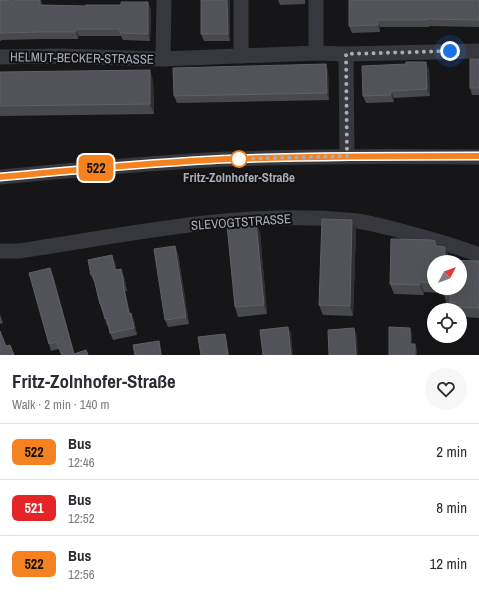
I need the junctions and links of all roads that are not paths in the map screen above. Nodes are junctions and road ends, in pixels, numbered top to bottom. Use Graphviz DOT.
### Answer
graph roads {
  1 [pos="164,0"];
  2 [pos="240,0"];
  3 [pos="316,0"];
  4 [pos="479,51"];
  5 [pos="316,53"];
  6 [pos="346,54"];
  7 [pos="241,56"];
  8 [pos="0,57"];
  9 [pos="163,59"];
  10 [pos="347,156"];
  11 [pos="479,156"];
  12 [pos="0,176"];
  13 [pos="0,251"];
  14 [pos="479,255"];
  1 -- 9 [label="street, HELMUT-BECKER-STRASSE"];
  2 -- 7 [label="street"];
  3 -- 5 [label="street"];
  4 -- 6 [label="street"];
  5 -- 6 [label="street, HELMUT-BECKER-STRASSE"];
  5 -- 7 [label="street, HELMUT-BECKER-STRASSE"];
  6 -- 10 [label="street"];
  7 -- 9 [label="street, HELMUT-BECKER-STRASSE"];
  8 -- 9 [label="street, HELMUT-BECKER-STRASSE"];
  10 -- 11 [label="street"];
  10 -- 12 [label="street"];
  13 -- 14 [label="street, SLEVOGTSTRASSE"];
}
